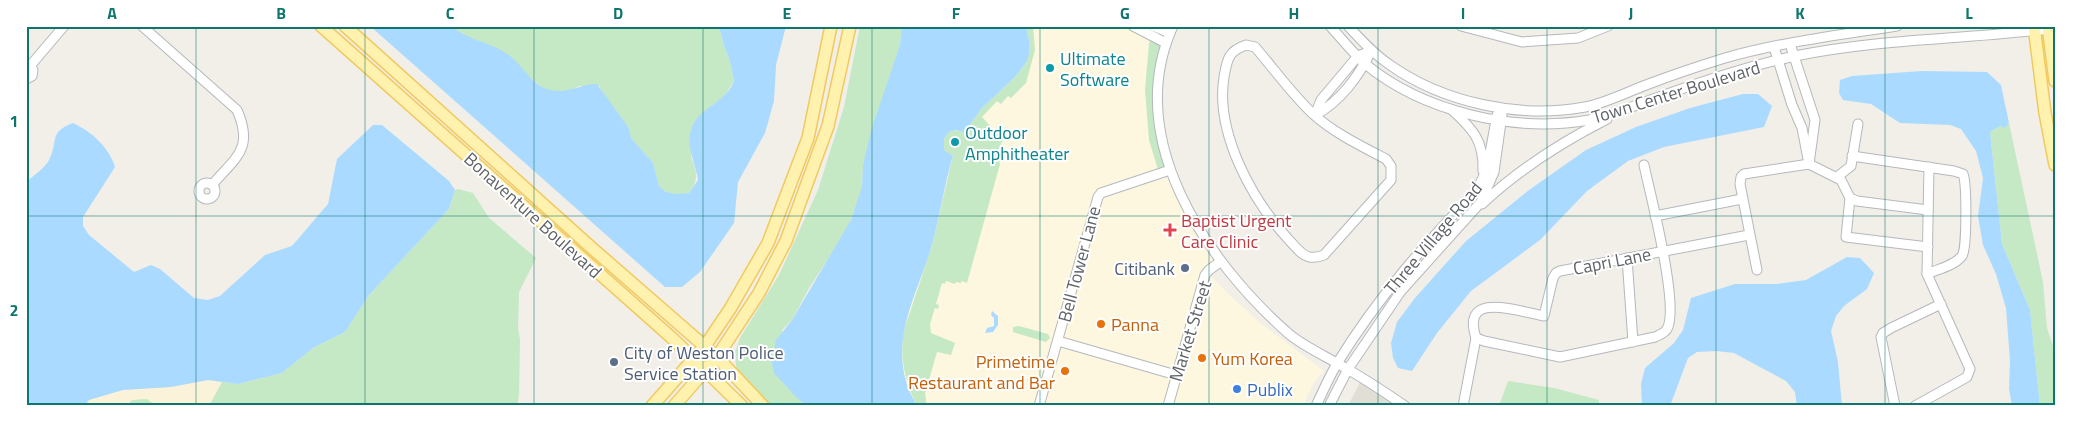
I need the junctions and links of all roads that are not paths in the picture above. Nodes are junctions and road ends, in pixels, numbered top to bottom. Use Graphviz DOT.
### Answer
graph roads {
  1 [pos="64,26"];
  2 [pos="142,26"];
  3 [pos="321,26"];
  4 [pos="345,26"];
  5 [pos="831,26"];
  6 [pos="850,26"];
  7 [pos="1133,26"];
  8 [pos="1153,26"];
  9 [pos="1330,26"];
  10 [pos="1348,26"];
  11 [pos="1460,26"];
  12 [pos="1608,26"];
  13 [pos="1897,26"];
  14 [pos="2034,28"];
  15 [pos="2050,28"];
  16 [pos="1171,30"];
  17 [pos="1166,43"];
  18 [pos="1790,44"];
  19 [pos="1774,47"];
  20 [pos="1371,51"];
  21 [pos="1358,56"];
  22 [pos="1794,56"];
  23 [pos="1778,60"];
  24 [pos="1365,64"];
  25 [pos="28,65"];
  26 [pos="26,79"];
  27 [pos="2055,81"];
  28 [pos="1501,108"];
  29 [pos="1452,109"];
  30 [pos="1619,112"];
  31 [pos="1813,112"];
  32 [pos="1315,115"];
  33 [pos="1797,117"];
  34 [pos="1499,119"];
  35 [pos="1858,124"];
  36 [pos="1852,156"];
  37 [pos="1810,164"];
  38 [pos="1644,165"];
  39 [pos="2055,165"];
  40 [pos="1929,167"];
  41 [pos="1170,170"];
  42 [pos="1837,177"];
  43 [pos="1482,182"];
  44 [pos="212,185"];
  45 [pos="1742,198"];
  46 [pos="1850,198"];
  47 [pos="1928,210"];
  48 [pos="1655,216"];
  49 [pos="1469,217"];
  50 [pos="1749,235"];
  51 [pos="1928,247"];
  52 [pos="1663,251"];
  53 [pos="1627,258"];
  54 [pos="1220,262"];
  55 [pos="1757,270"];
  56 [pos="1927,274"];
  57 [pos="1941,304"];
  58 [pos="1476,338"];
  59 [pos="1058,341"];
  60 [pos="1632,342"];
  61 [pos="704,346"];
  62 [pos="717,357"];
  63 [pos="694,359"];
  64 [pos="1337,363"];
  65 [pos="1348,369"];
  66 [pos="706,370"];
  67 [pos="1176,375"];
  68 [pos="652,406"];
  69 [pos="674,406"];
  70 [pos="742,406"];
  71 [pos="762,406"];
  72 [pos="1039,406"];
  73 [pos="1168,406"];
  74 [pos="1316,406"];
  75 [pos="1329,406"];
  76 [pos="1404,406"];
  77 [pos="1463,406"];
  78 [pos="1895,406"];
  79 [pos="1915,406"];
  1 -- 25 [label="street"];
  2 -- 44 [label="street"];
  3 -- 63 [label="main road, Bonaventure Boulevard"];
  4 -- 61 [label="main road, Bonaventure Boulevard"];
  5 -- 61 [label="main road"];
  6 -- 62 [label="main road"];
  7 -- 17 [label="street"];
  8 -- 16 [label="street"];
  9 -- 21 [label="street, Town Center Boulevard"];
  10 -- 20 [label="street, Town Center Boulevard"];
  11 -- 12 [label="street"];
  13 -- 18 [label="street, Town Center Boulevard"];
  14 -- 15 [label="street, Town Center Boulevard"];
  14 -- 22 [label="street, Town Center Boulevard"];
  14 -- 39 [label="main road"];
  15 -- 27 [label="main road"];
  16 -- 17 [label="street"];
  17 -- 41 [label="street"];
  18 -- 19 [label="street, Town Center Boulevard"];
  18 -- 22 [label="street"];
  19 -- 23 [label="street"];
  19 -- 28 [label="street, Town Center Boulevard"];
  20 -- 21 [label="street"];
  20 -- 24 [label="street"];
  20 -- 28 [label="street, Town Center Boulevard"];
  21 -- 24 [label="street, Town Center Boulevard"];
  21 -- 32 [label="street"];
  22 -- 23 [label="street, Town Center Boulevard"];
  22 -- 31 [label="street"];
  23 -- 30 [label="street, Town Center Boulevard"];
  23 -- 33 [label="street"];
  24 -- 29 [label="street, Town Center Boulevard"];
  24 -- 32 [label="street"];
  25 -- 26 [label="street"];
  28 -- 34 [label="street, Three Village Road"];
  29 -- 34 [label="street, Town Center Boulevard"];
  29 -- 43 [label="street"];
  30 -- 34 [label="street, Town Center Boulevard"];
  30 -- 49 [label="street"];
  31 -- 33 [label="street"];
  31 -- 37 [label="street"];
  32 -- 32 [label="street"];
  33 -- 37 [label="street"];
  34 -- 43 [label="street, Three Village Road"];
  34 -- 49 [label="street, Three Village Road"];
  35 -- 36 [label="street"];
  36 -- 40 [label="street"];
  36 -- 42 [label="street"];
  37 -- 42 [label="street"];
  37 -- 45 [label="street"];
  38 -- 48 [label="street"];
  40 -- 47 [label="street"];
  40 -- 56 [label="street"];
  41 -- 54 [label="street"];
  41 -- 59 [label="street, Bell Tower Lane"];
  42 -- 46 [label="street"];
  43 -- 64 [label="street, Three Village Road"];
  45 -- 48 [label="street"];
  45 -- 50 [label="street"];
  46 -- 47 [label="street"];
  46 -- 51 [label="street"];
  47 -- 51 [label="street"];
  48 -- 52 [label="street"];
  49 -- 65 [label="street, Three Village Road"];
  50 -- 52 [label="street, Capri Lane"];
  50 -- 55 [label="street"];
  51 -- 56 [label="street"];
  52 -- 53 [label="street, Capri Lane"];
  52 -- 60 [label="street"];
  53 -- 58 [label="street, Capri Lane"];
  53 -- 60 [label="street"];
  54 -- 64 [label="street"];
  54 -- 67 [label="street, Market Street"];
  56 -- 57 [label="street"];
  57 -- 78 [label="street"];
  57 -- 79 [label="street"];
  58 -- 60 [label="street"];
  58 -- 77 [label="street"];
  59 -- 67 [label="street"];
  59 -- 72 [label="street, Bell Tower Lane"];
  61 -- 62 [label="main road, Bonaventure Boulevard"];
  61 -- 63 [label="main road"];
  62 -- 66 [label="main road"];
  62 -- 71 [label="main road, Bonaventure Boulevard"];
  63 -- 66 [label="main road, Bonaventure Boulevard"];
  63 -- 68 [label="main road"];
  64 -- 65 [label="street"];
  64 -- 74 [label="street, Three Village Road"];
  65 -- 75 [label="street, Three Village Road"];
  65 -- 76 [label="street"];
  66 -- 69 [label="main road"];
  66 -- 70 [label="main road, Bonaventure Boulevard"];
  67 -- 73 [label="street, Market Street"];
}
